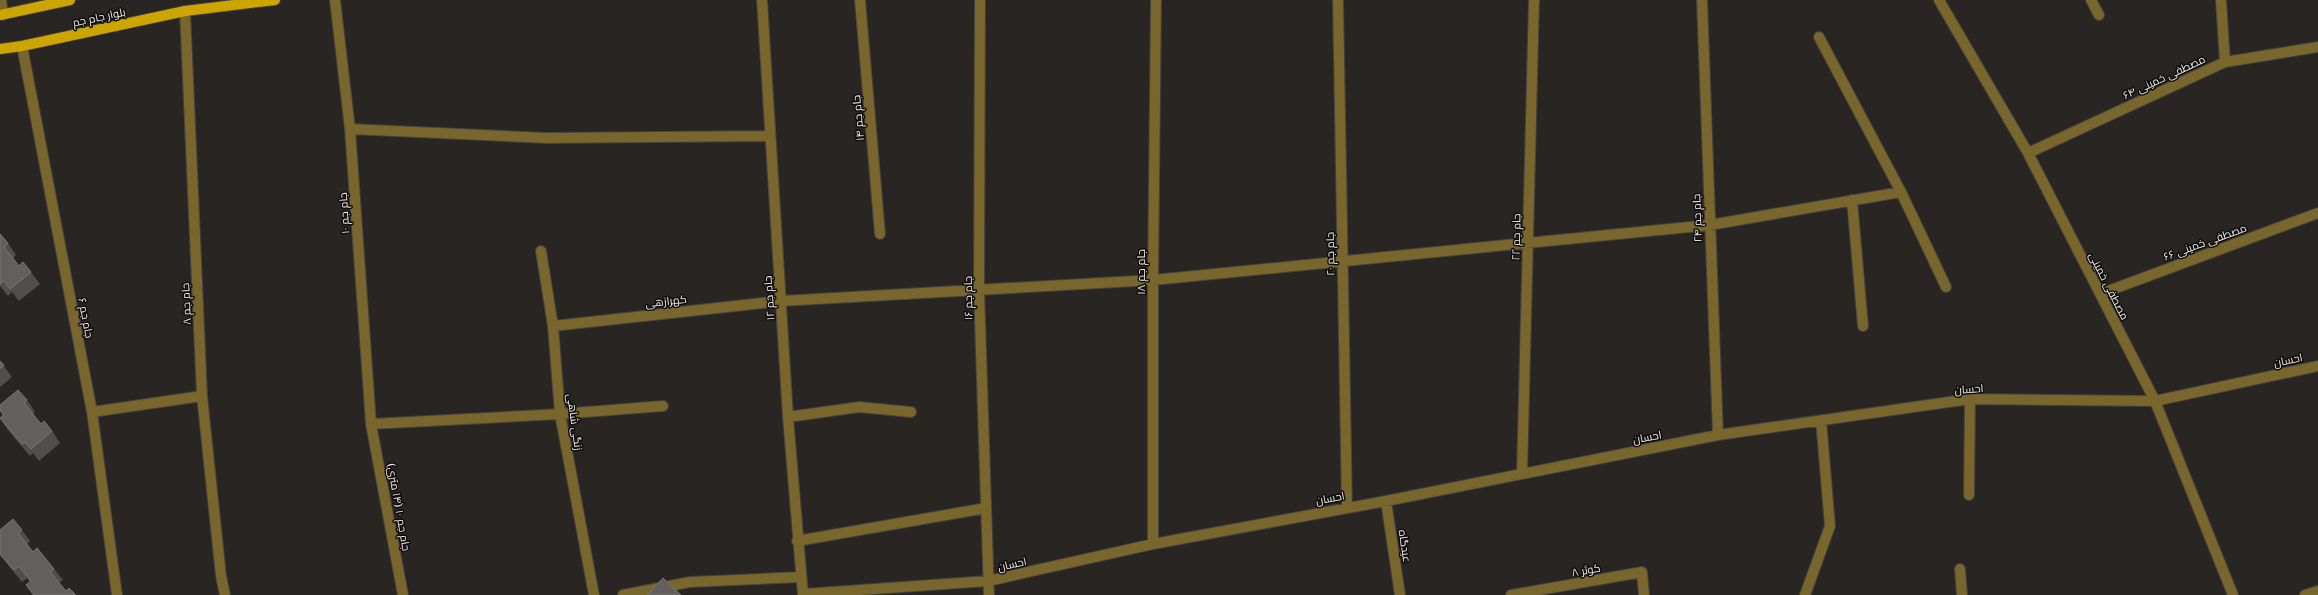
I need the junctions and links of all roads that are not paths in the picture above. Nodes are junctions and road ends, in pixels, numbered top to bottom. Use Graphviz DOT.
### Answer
graph roads {
  1 [pos="1,0"];
  2 [pos="70,0"];
  3 [pos="275,0"];
  4 [pos="335,0"];
  5 [pos="762,0"];
  6 [pos="860,0"];
  7 [pos="980,0"];
  8 [pos="1156,0"];
  9 [pos="1338,0"];
  10 [pos="1534,0"];
  11 [pos="1702,0"];
  12 [pos="1939,0"];
  13 [pos="2091,0"];
  14 [pos="2221,0"];
  15 [pos="185,11"];
  16 [pos="1,15"];
  17 [pos="2099,15"];
  18 [pos="1819,37"];
  19 [pos="22,46"];
  20 [pos="2318,47"];
  21 [pos="0,49"];
  22 [pos="2225,62"];
  23 [pos="350,129"];
  24 [pos="770,136"];
  25 [pos="2028,153"];
  26 [pos="1901,192"];
  27 [pos="1852,200"];
  28 [pos="2318,213"];
  29 [pos="1710,225"];
  30 [pos="880,234"];
  31 [pos="1527,243"];
  32 [pos="541,251"];
  33 [pos="1342,261"];
  34 [pos="1153,280"];
  35 [pos="1946,287"];
  36 [pos="979,290"];
  37 [pos="2100,294"];
  38 [pos="781,301"];
  39 [pos="553,326"];
  40 [pos="1863,326"];
  41 [pos="2318,366"];
  42 [pos="202,396"];
  43 [pos="1970,399"];
  44 [pos="2155,401"];
  45 [pos="663,406"];
  46 [pos="92,412"];
  47 [pos="911,412"];
  48 [pos="560,414"];
  49 [pos="788,417"];
  50 [pos="1821,420"];
  51 [pos="371,424"];
  52 [pos="1718,435"];
  53 [pos="1522,474"];
  54 [pos="1969,496"];
  55 [pos="1386,501"];
  56 [pos="1347,507"];
  57 [pos="986,508"];
  58 [pos="797,541"];
  59 [pos="1153,544"];
  60 [pos="1960,569"];
  61 [pos="801,577"];
  62 [pos="988,581"];
  63 [pos="2318,591"];
  64 [pos="117,595"];
  65 [pos="225,595"];
  66 [pos="403,595"];
  67 [pos="594,595"];
  68 [pos="623,595"];
  69 [pos="803,595"];
  70 [pos="989,595"];
  71 [pos="1400,595"];
  72 [pos="1511,595"];
  73 [pos="1644,595"];
  74 [pos="1805,595"];
  75 [pos="1962,595"];
  76 [pos="2232,595"];
  77 [pos="2306,595"];
  1 -- 16 [label="street"];
  2 -- 16 [label="main road, بلوار جام جم"];
  3 -- 15 [label="main road, بلوار جام جم"];
  4 -- 23 [label="street, جام جم ۱۰"];
  5 -- 24 [label="street, جام جم ۱۲"];
  6 -- 30 [label="street, جام جم ۱۴"];
  7 -- 36 [label="street, جام جم ۱۶"];
  8 -- 34 [label="street, جام جم ۱۸"];
  9 -- 33 [label="street, جام جم ۲۰"];
  10 -- 31 [label="street, جام جم ۲۲"];
  11 -- 29 [label="street, جام جم ۲۴"];
  12 -- 25 [label="street, مصطفی خمینی"];
  13 -- 17 [label="street"];
  14 -- 22 [label="street"];
  15 -- 19 [label="main road, بلوار جام جم"];
  15 -- 42 [label="street, جام جم ۸"];
  18 -- 26 [label="street"];
  19 -- 21 [label="main road, بلوار جام جم"];
  19 -- 46 [label="street, جام جم ۶"];
  20 -- 22 [label="street, مصطفی خمینی ۶۴"];
  22 -- 25 [label="street, مصطفی خمینی ۶۴"];
  23 -- 24 [label="street"];
  23 -- 51 [label="street, جام جم ۱۰"];
  24 -- 38 [label="street, جام جم ۱۲"];
  25 -- 37 [label="street, مصطفی خمینی"];
  26 -- 27 [label="street, کهرازهی"];
  26 -- 35 [label="street"];
  27 -- 29 [label="street, کهرازهی"];
  27 -- 40 [label="street"];
  28 -- 37 [label="street, مصطفی خمینی ۶۶"];
  29 -- 31 [label="street, کهرازهی"];
  29 -- 52 [label="street, جام جم ۲۴"];
  31 -- 33 [label="street, کهرازهی"];
  31 -- 53 [label="street, جام جم ۲۲"];
  32 -- 39 [label="street, زنگی شاهی"];
  33 -- 34 [label="street, کهرازهی"];
  33 -- 56 [label="street, جام جم ۲۰"];
  34 -- 36 [label="street, کهرازهی"];
  34 -- 59 [label="street, جام جم ۱۸"];
  36 -- 38 [label="street, کهرازهی"];
  36 -- 57 [label="street, جام جم ۱۶"];
  37 -- 44 [label="street, مصطفی خمینی"];
  38 -- 39 [label="street, کهرازهی"];
  38 -- 49 [label="street, جام جم ۱۲"];
  39 -- 48 [label="street, زنگی شاهی"];
  41 -- 44 [label="street, احسان"];
  42 -- 46 [label="street"];
  42 -- 65 [label="street, جام جم ۸"];
  43 -- 44 [label="street, احسان"];
  43 -- 50 [label="street, احسان"];
  43 -- 54 [label="street"];
  44 -- 76 [label="street, مصطفی خمینی"];
  45 -- 48 [label="street"];
  46 -- 64 [label="street, جام جم ۶"];
  47 -- 49 [label="street"];
  48 -- 51 [label="street"];
  48 -- 67 [label="street, زنگی شاهی"];
  49 -- 58 [label="street, جام جم ۱۲"];
  50 -- 52 [label="street, احسان"];
  50 -- 74 [label="street"];
  51 -- 66 [label="street, جام جم ۱۰ (۱۴ متری)"];
  52 -- 53 [label="street, احسان"];
  53 -- 55 [label="street, احسان"];
  55 -- 56 [label="street, احسان"];
  55 -- 71 [label="street, عیدگاه"];
  56 -- 59 [label="street, احسان"];
  57 -- 58 [label="street"];
  57 -- 62 [label="street, جام جم ۱۶"];
  58 -- 61 [label="street, جام جم ۱۲"];
  59 -- 62 [label="street, احسان"];
  60 -- 75 [label="street"];
  61 -- 68 [label="street"];
  61 -- 69 [label="street, جام جم ۱۲"];
  62 -- 69 [label="street, احسان"];
  62 -- 70 [label="street, جام جم ۱۶"];
  63 -- 77 [label="street"];
  72 -- 73 [label="street, کوثر ۸"];
}
